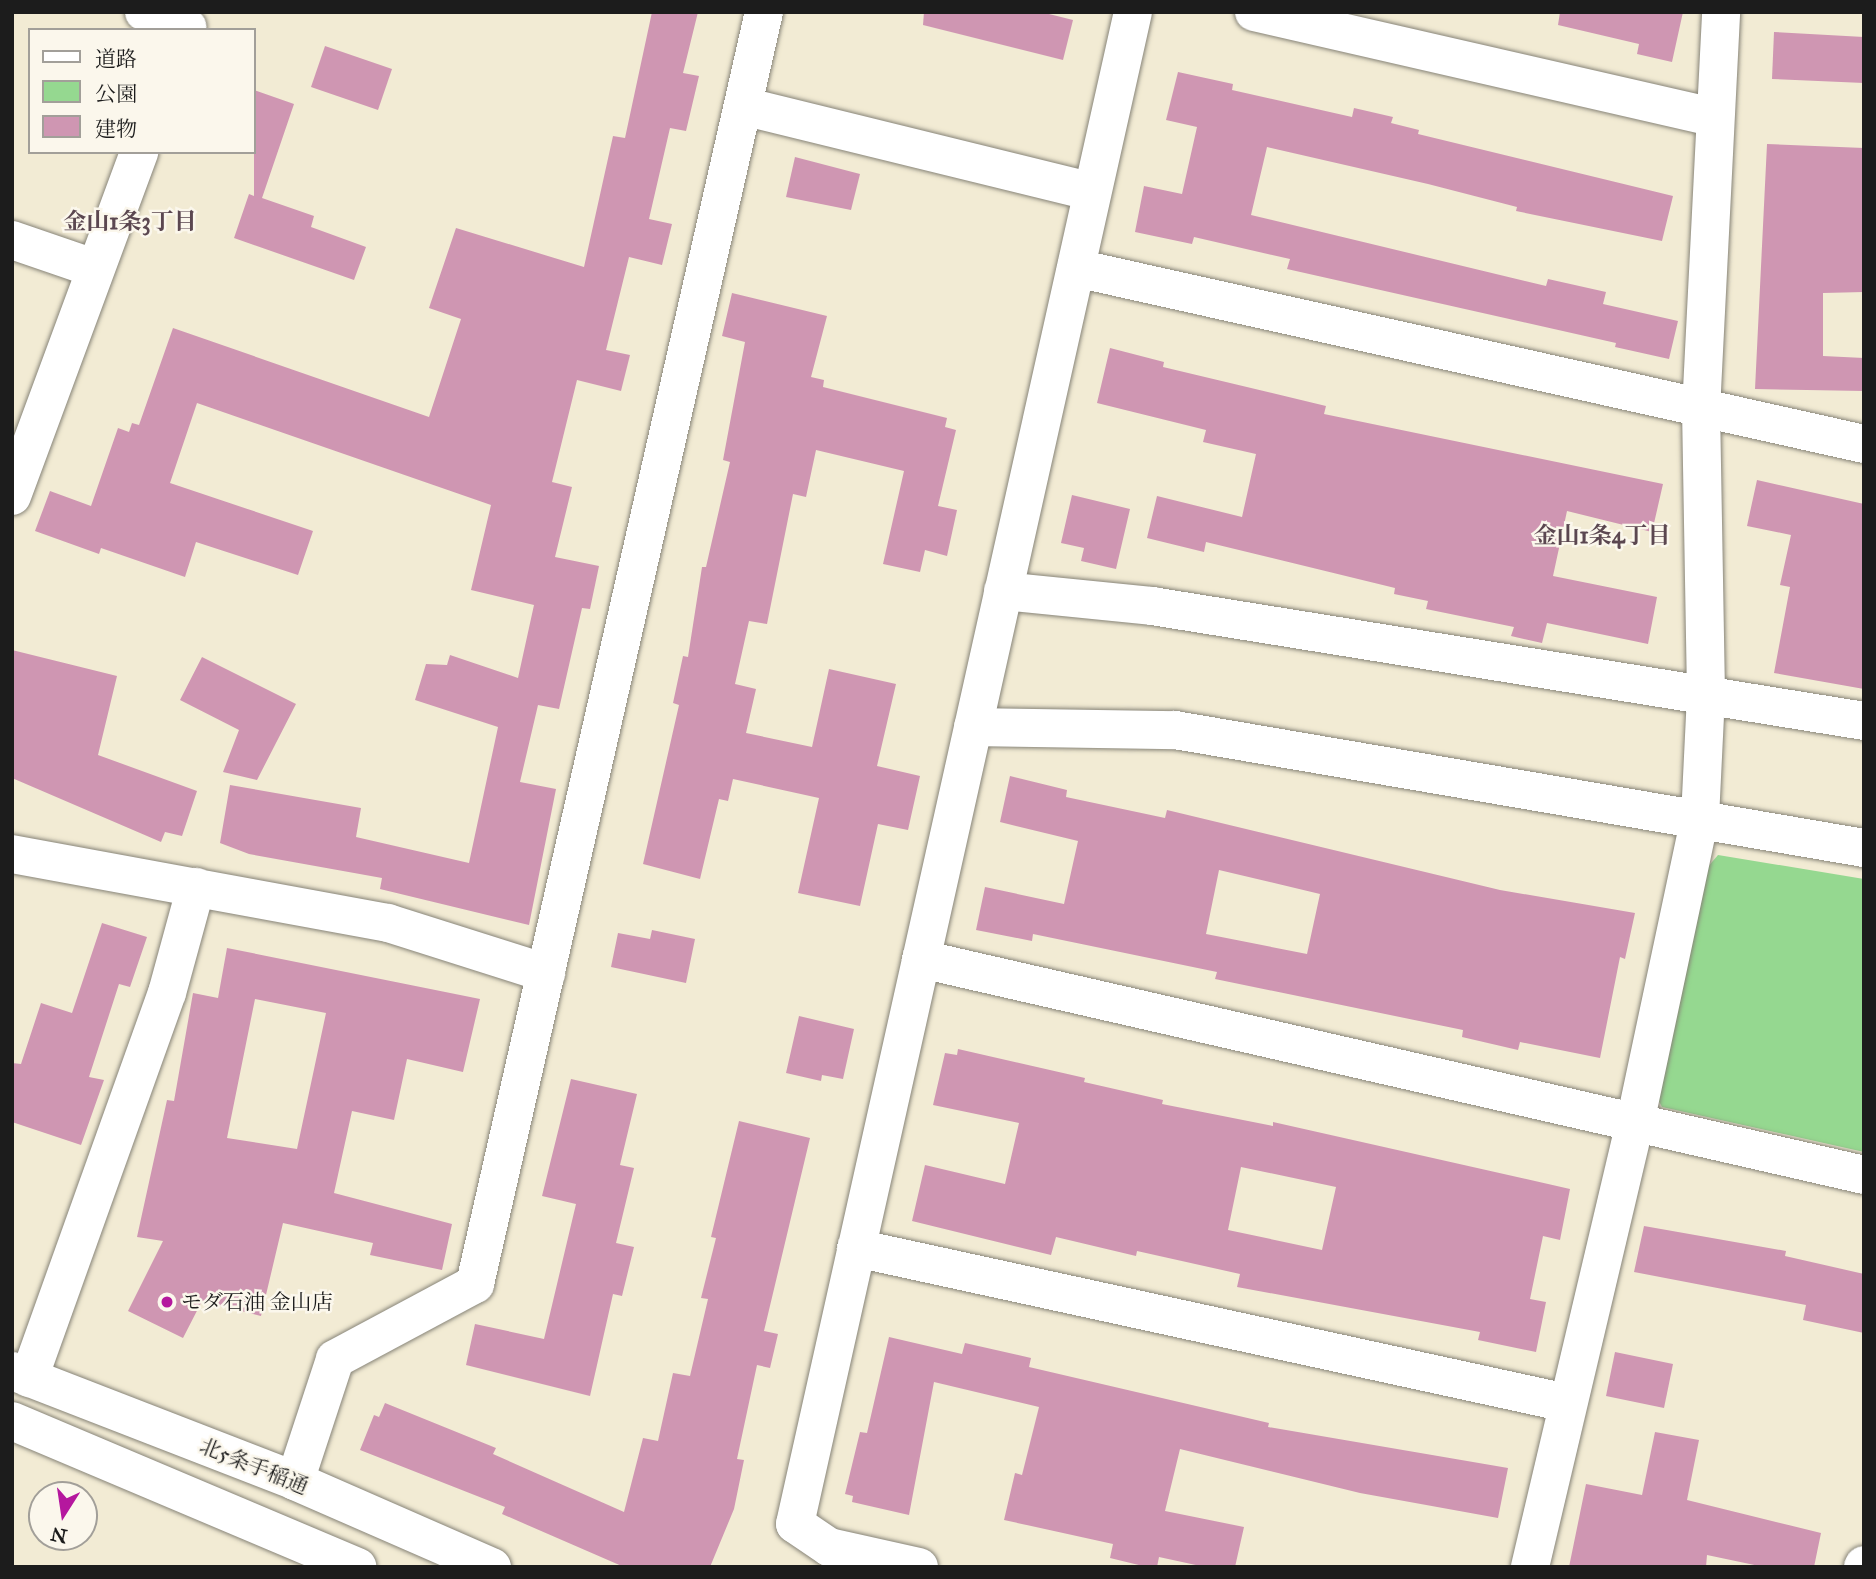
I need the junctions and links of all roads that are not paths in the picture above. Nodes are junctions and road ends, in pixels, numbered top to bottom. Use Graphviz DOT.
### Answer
graph roads {
  1 [pos="144,12"];
  2 [pos="764,12"];
  3 [pos="1133,12"];
  4 [pos="1254,12"];
  5 [pos="1721,12"];
  6 [pos="188,23"];
  7 [pos="743,106"];
  8 [pos="1713,117"];
  9 [pos="138,154"];
  10 [pos="1093,192"];
  11 [pos="12,240"];
  12 [pos="94,268"];
  13 [pos="1076,268"];
  14 [pos="1701,410"];
  15 [pos="1864,444"];
  16 [pos="12,496"];
  17 [pos="1003,592"];
  18 [pos="1706,694"];
  19 [pos="1864,721"];
  20 [pos="973,726"];
  21 [pos="1700,818"];
  22 [pos="1864,848"];
  23 [pos="12,854"];
  24 [pos="196,887"];
  25 [pos="921,958"];
  26 [pos="546,973"];
  27 [pos="1635,1123"];
  28 [pos="1864,1175"];
  29 [pos="856,1248"];
  30 [pos="21,1374"];
  31 [pos="1567,1403"];
  32 [pos="12,1421"];
  33 [pos="295,1481"];
  34 [pos="357,1567"];
  35 [pos="492,1567"];
  36 [pos="919,1567"];
  37 [pos="1530,1567"];
  1 -- 6 [label="main road"];
  2 -- 7 [label="main road"];
  3 -- 10 [label="main road"];
  4 -- 8 [label="main road"];
  5 -- 8 [label="main road"];
  7 -- 10 [label="main road"];
  7 -- 26 [label="main road"];
  8 -- 14 [label="main road"];
  9 -- 12 [label="main road"];
  10 -- 13 [label="main road"];
  11 -- 12 [label="main road"];
  12 -- 16 [label="main road"];
  13 -- 14 [label="main road"];
  13 -- 17 [label="main road"];
  14 -- 15 [label="main road"];
  14 -- 18 [label="main road"];
  17 -- 18 [label="main road"];
  17 -- 20 [label="main road"];
  18 -- 19 [label="main road"];
  18 -- 21 [label="main road"];
  20 -- 21 [label="main road"];
  20 -- 25 [label="main road"];
  21 -- 22 [label="main road"];
  21 -- 27 [label="main road"];
  23 -- 24 [label="main road"];
  24 -- 26 [label="main road"];
  24 -- 30 [label="main road"];
  25 -- 27 [label="main road"];
  25 -- 29 [label="main road"];
  26 -- 33 [label="main road"];
  27 -- 28 [label="main road"];
  27 -- 31 [label="main road"];
  29 -- 31 [label="main road"];
  29 -- 36 [label="main road"];
  30 -- 33 [label="main road, 北5条手稲通"];
  31 -- 37 [label="main road"];
  32 -- 34 [label="main road"];
  33 -- 35 [label="main road, 北5条手稲通"];
}
